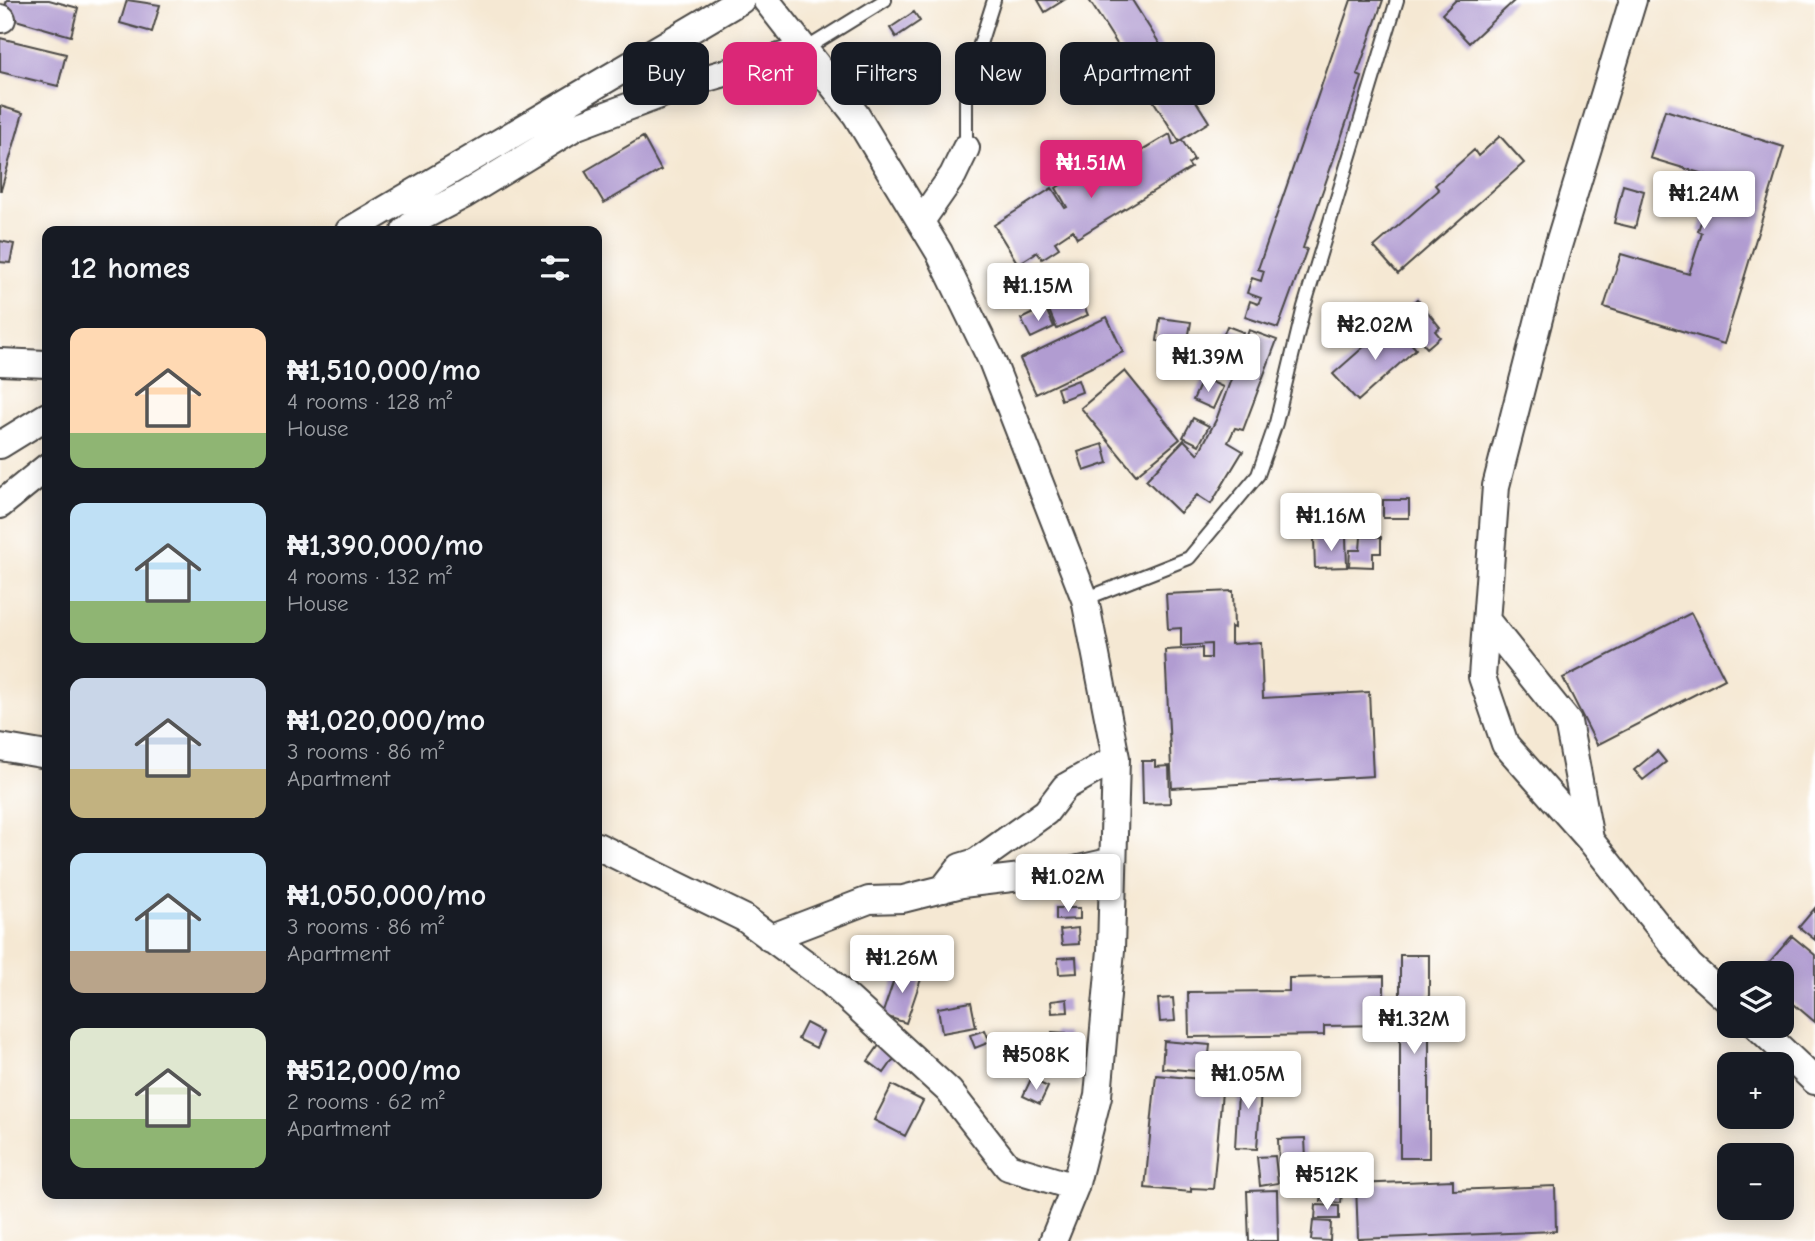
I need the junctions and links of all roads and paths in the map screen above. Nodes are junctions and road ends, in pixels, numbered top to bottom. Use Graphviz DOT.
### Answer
graph roads {
  1 [pos="741,0"];
  2 [pos="766,0"];
  3 [pos="886,0"];
  4 [pos="994,0"];
  5 [pos="1397,0"];
  6 [pos="1633,0"];
  7 [pos="798,42"];
  8 [pos="817,42"];
  9 [pos="817,66"];
  10 [pos="723,73"];
  11 [pos="966,148"];
  12 [pos="921,222"];
  13 [pos="357,226"];
  14 [pos="410,226"];
  15 [pos="0,362"];
  16 [pos="42,364"];
  17 [pos="42,419"];
  18 [pos="0,445"];
  19 [pos="42,471"];
  20 [pos="0,505"];
  21 [pos="1085,598"];
  22 [pos="1488,622"];
  23 [pos="0,747"];
  24 [pos="42,754"];
  25 [pos="1116,758"];
  26 [pos="1590,840"];
  27 [pos="602,848"];
  28 [pos="1114,860"];
  29 [pos="943,889"];
  30 [pos="770,938"];
  31 [pos="1717,990"];
  32 [pos="1770,1038"];
  33 [pos="1815,1081"];
  34 [pos="1075,1187"];
  35 [pos="1053,1241"];
  1 -- 13 [label="street"];
  2 -- 7 [label="street"];
  3 -- 8 [label="lane"];
  4 -- 11 [label="lane"];
  5 -- 21 [label="lane"];
  6 -- 22 [label="street"];
  9 -- 12 [label="street"];
  10 -- 14 [label="street"];
  11 -- 12 [label="street"];
  12 -- 21 [label="street"];
  15 -- 16 [label="street"];
  17 -- 18 [label="street"];
  19 -- 20 [label="street"];
  21 -- 25 [label="street"];
  22 -- 26 [label="street"];
  22 -- 26 [label="street"];
  23 -- 24 [label="street"];
  25 -- 28 [label="street"];
  25 -- 29 [label="street"];
  26 -- 31 [label="street"];
  27 -- 30 [label="street"];
  28 -- 29 [label="street"];
  28 -- 34 [label="street"];
  29 -- 30 [label="street"];
  30 -- 34 [label="street"];
  32 -- 33 [label="street"];
  34 -- 35 [label="street"];
}
